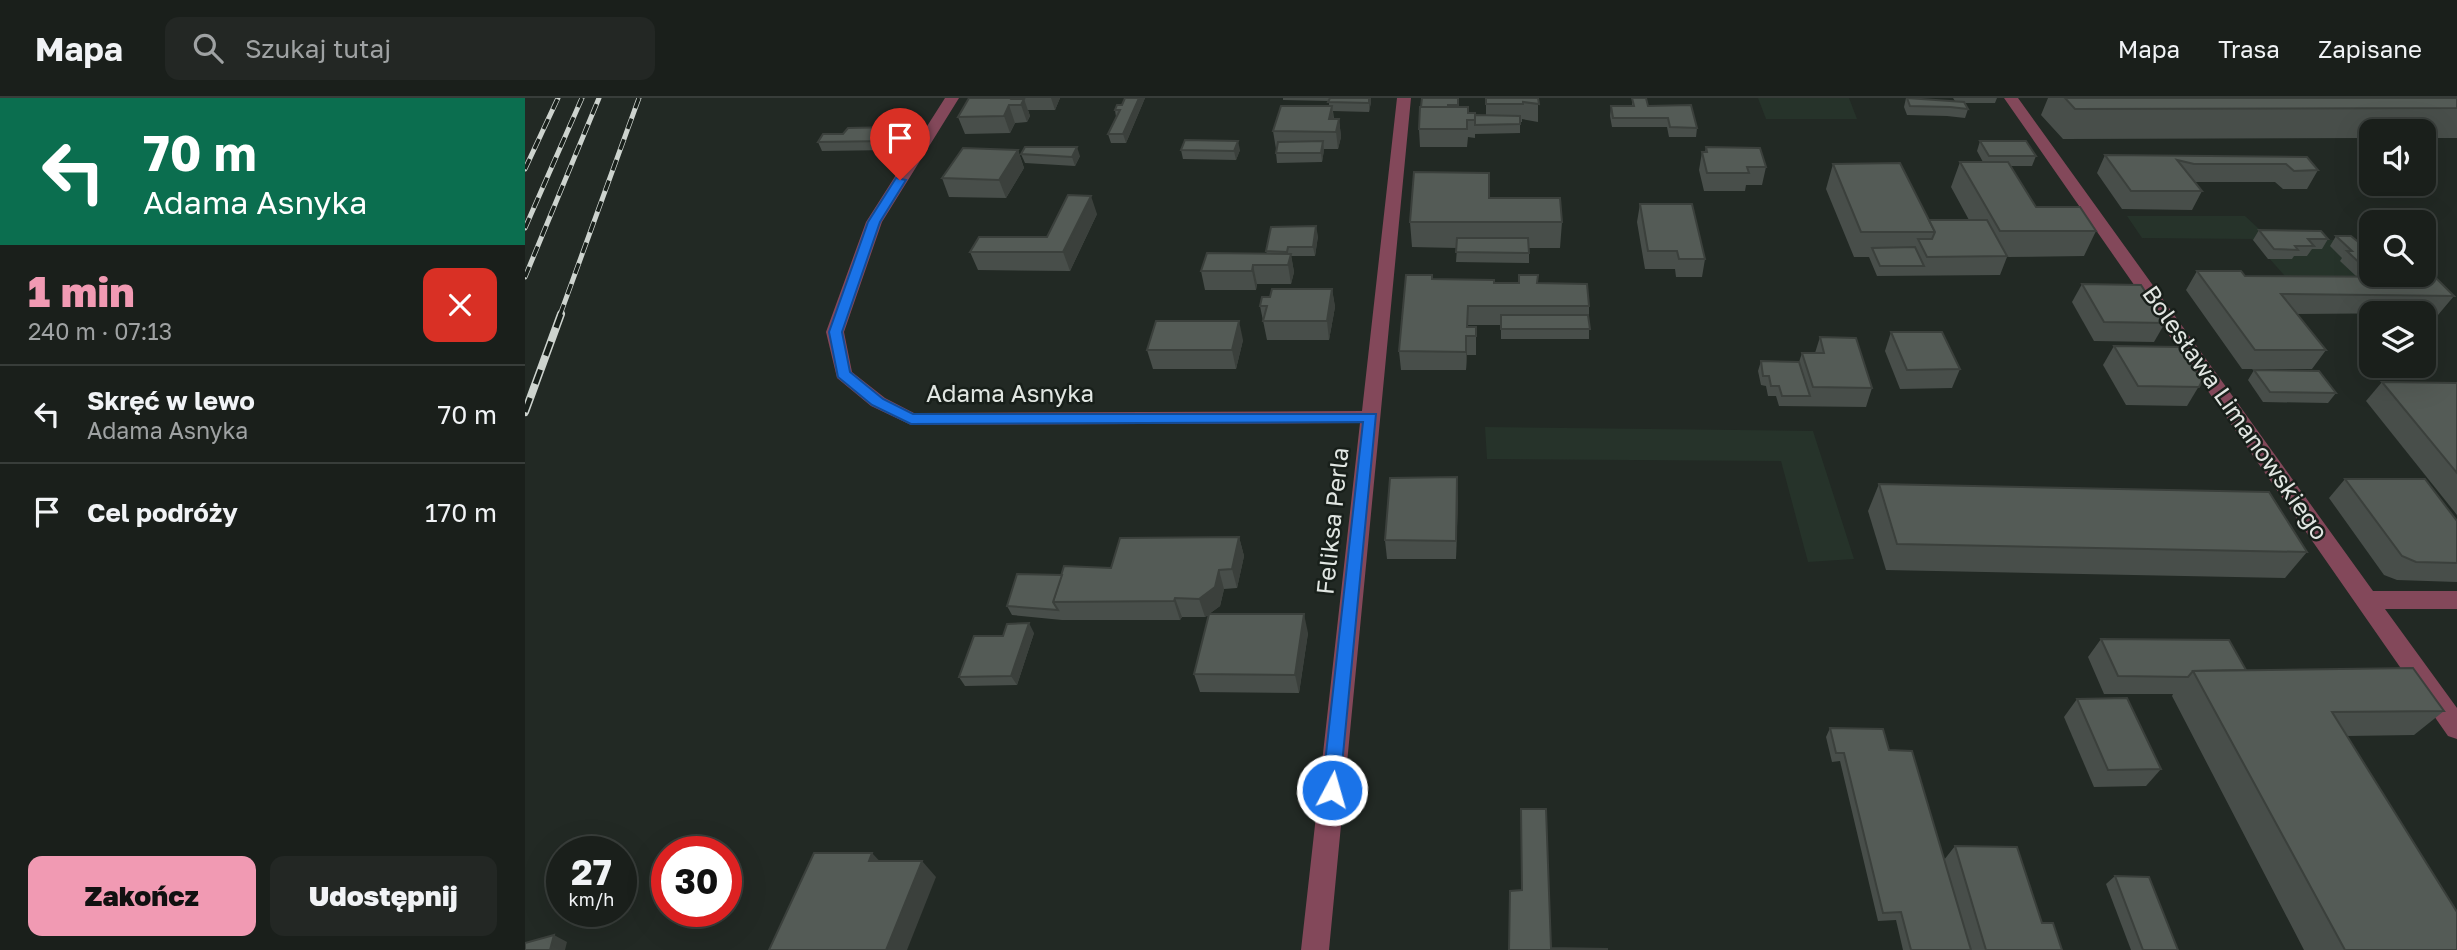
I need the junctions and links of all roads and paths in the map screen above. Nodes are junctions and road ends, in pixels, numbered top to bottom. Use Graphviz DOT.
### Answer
graph roads {
  1 [pos="952,98"];
  2 [pos="1404,98"];
  3 [pos="2011,98"];
  4 [pos="1370,417"];
  5 [pos="2368,600"];
  6 [pos="2457,600"];
  7 [pos="2457,728"];
  8 [pos="1315,950"];
  1 -- 4 [label="street, Adama Asnyka"];
  2 -- 4 [label="street, Feliksa Perla"];
  3 -- 5 [label="street, Bolesława Limanowskiego"];
  4 -- 8 [label="street, Feliksa Perla"];
  5 -- 6 [label="street"];
  5 -- 7 [label="street, Bolesława Limanowskiego"];
}
